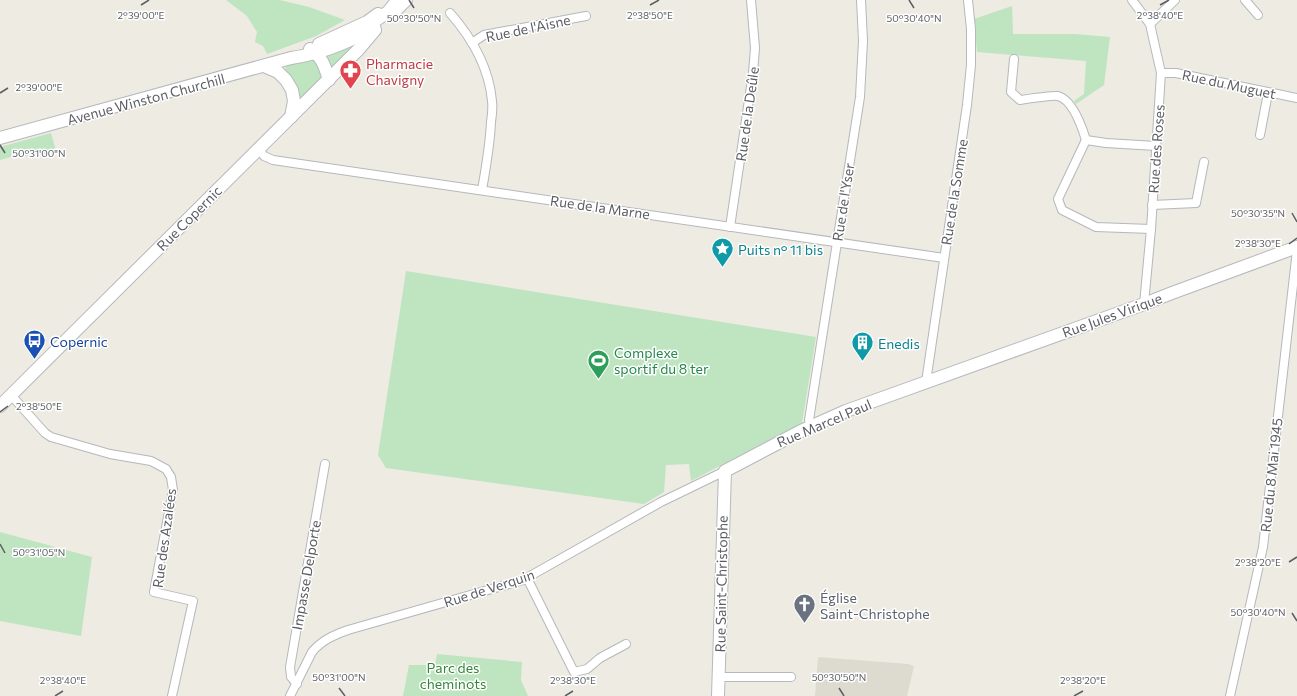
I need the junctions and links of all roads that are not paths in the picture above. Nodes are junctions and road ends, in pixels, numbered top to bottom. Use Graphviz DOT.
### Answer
graph roads {
  1 [pos="750,0"];
  2 [pos="861,0"];
  3 [pos="968,0"];
  4 [pos="1132,0"];
  5 [pos="1175,0"];
  6 [pos="1245,0"];
  7 [pos="400,1"];
  8 [pos="450,13"];
  9 [pos="1258,15"];
  10 [pos="586,16"];
  11 [pos="1150,24"];
  12 [pos="374,27"];
  13 [pos="472,43"];
  14 [pos="313,51"];
  15 [pos="1014,59"];
  16 [pos="264,66"];
  17 [pos="1161,73"];
  18 [pos="329,80"];
  19 [pos="1268,93"];
  20 [pos="1297,98"];
  21 [pos="291,117"];
  22 [pos="1260,135"];
  23 [pos="0,138"];
  24 [pos="1086,140"];
  25 [pos="1156,146"];
  26 [pos="258,149"];
  27 [pos="1204,162"];
  28 [pos="482,190"];
  29 [pos="1152,205"];
  30 [pos="730,227"];
  31 [pos="1151,229"];
  32 [pos="836,242"];
  33 [pos="1297,247"];
  34 [pos="1297,250"];
  35 [pos="944,258"];
  36 [pos="1144,304"];
  37 [pos="926,382"];
  38 [pos="11,395"];
  39 [pos="1,404"];
  40 [pos="812,426"];
  41 [pos="325,464"];
  42 [pos="725,471"];
  43 [pos="527,578"];
  44 [pos="626,644"];
  45 [pos="718,677"];
  46 [pos="791,677"];
  47 [pos="297,684"];
  48 [pos="172,696"];
  49 [pos="290,696"];
  50 [pos="718,696"];
  51 [pos="1230,696"];
  1 -- 30 [label="street, Rue de la Deûle"];
  2 -- 32 [label="street, Rue de l'Yser"];
  3 -- 35 [label="street, Rue de la Somme"];
  4 -- 11 [label="street, Rue des Roses"];
  5 -- 11 [label="street"];
  6 -- 9 [label="street"];
  7 -- 12 [label="street, Avenue Winston Churchill"];
  7 -- 14 [label="street, Avenue Winston Churchill"];
  8 -- 13 [label="street"];
  10 -- 13 [label="street, Rue de l'Aisne"];
  11 -- 17 [label="street, Rue des Roses"];
  12 -- 14 [label="street, Avenue Winston Churchill"];
  12 -- 18 [label="street, Rue Copernic"];
  13 -- 28 [label="street"];
  14 -- 16 [label="street, Avenue Winston Churchill"];
  14 -- 18 [label="street"];
  15 -- 24 [label="street"];
  16 -- 21 [label="street"];
  16 -- 23 [label="street, Avenue Winston Churchill"];
  17 -- 19 [label="street, Rue du Muguet"];
  17 -- 25 [label="street, Rue des Roses"];
  18 -- 21 [label="street, Rue Copernic"];
  19 -- 20 [label="street, Rue du Muguet"];
  19 -- 22 [label="street"];
  21 -- 26 [label="street, Rue Copernic"];
  24 -- 25 [label="street"];
  24 -- 31 [label="street"];
  25 -- 29 [label="street, Rue des Roses"];
  26 -- 28 [label="street, Rue de la Marne"];
  26 -- 38 [label="street, Rue Copernic"];
  27 -- 29 [label="street"];
  28 -- 30 [label="street, Rue de la Marne"];
  29 -- 31 [label="street, Rue des Roses"];
  30 -- 32 [label="street, Rue de la Marne"];
  31 -- 36 [label="street, Rue des Roses"];
  32 -- 35 [label="street, Rue de la Marne"];
  32 -- 40 [label="street, Rue de l'Yser"];
  33 -- 36 [label="street, Rue Jules Virique"];
  34 -- 51 [label="street, Rue du 8 Mai 1945"];
  35 -- 37 [label="street, Rue de la Somme"];
  36 -- 37 [label="street, Rue Jules Virique"];
  37 -- 40 [label="street, Rue Marcel Paul"];
  38 -- 39 [label="street, Rue Copernic"];
  38 -- 48 [label="street, Rue des Azalées"];
  40 -- 42 [label="street, Rue Marcel Paul"];
  41 -- 47 [label="street, Impasse Delporte"];
  42 -- 43 [label="street, Rue de Verquin"];
  42 -- 45 [label="street, Rue Saint-Christophe"];
  43 -- 44 [label="street"];
  43 -- 47 [label="street, Rue de Verquin"];
  45 -- 46 [label="street"];
  45 -- 50 [label="street, Rue Saint-Christophe"];
  47 -- 49 [label="street, Rue de Verquin"];
}
